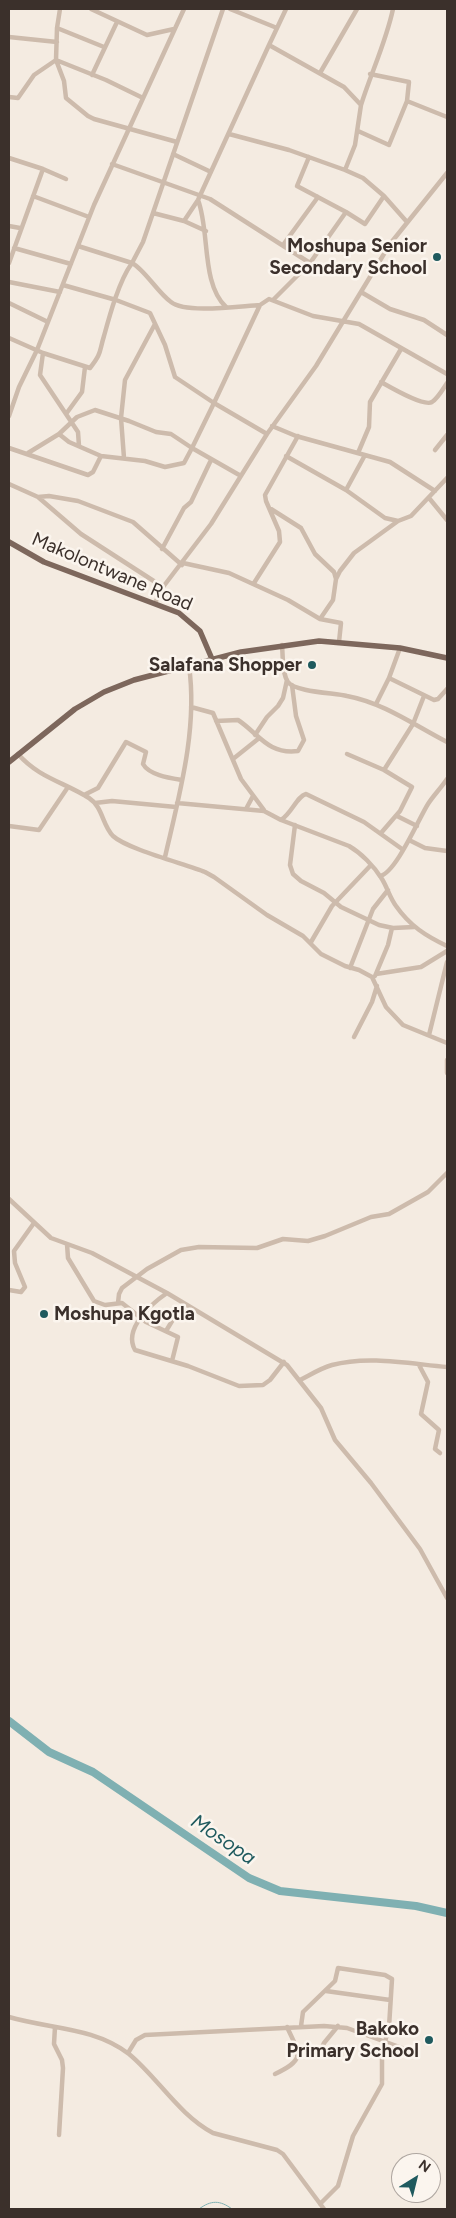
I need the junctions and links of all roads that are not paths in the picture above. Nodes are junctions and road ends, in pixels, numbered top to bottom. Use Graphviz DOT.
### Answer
graph roads {
  1 [pos="60,9"];
  2 [pos="91,9"];
  3 [pos="184,9"];
  4 [pos="223,9"];
  5 [pos="230,9"];
  6 [pos="286,9"];
  7 [pos="356,9"];
  8 [pos="392,9"];
  9 [pos="117,22"];
  10 [pos="57,28"];
  11 [pos="277,28"];
  12 [pos="174,30"];
  13 [pos="9,37"];
  14 [pos="57,42"];
  15 [pos="269,45"];
  16 [pos="104,47"];
  17 [pos="56,60"];
  18 [pos="320,74"];
  19 [pos="370,74"];
  20 [pos="92,75"];
  21 [pos="9,97"];
  22 [pos="143,98"];
  23 [pos="407,101"];
  24 [pos="361,105"];
  25 [pos="447,117"];
  26 [pos="129,128"];
  27 [pos="358,131"];
  28 [pos="229,134"];
  29 [pos="177,142"];
  30 [pos="173,154"];
  31 [pos="310,157"];
  32 [pos="9,158"];
  33 [pos="112,164"];
  34 [pos="43,169"];
  35 [pos="345,170"];
  36 [pos="211,172"];
  37 [pos="447,173"];
  38 [pos="66,179"];
  39 [pos="163,182"];
  40 [pos="33,196"];
  41 [pos="384,196"];
  42 [pos="318,197"];
  43 [pos="199,198"];
  44 [pos="346,212"];
  45 [pos="153,213"];
  46 [pos="89,217"];
  47 [pos="184,221"];
  48 [pos="407,222"];
  49 [pos="9,226"];
  50 [pos="20,228"];
  51 [pos="206,231"];
  52 [pos="283,245"];
  53 [pos="78,246"];
  54 [pos="14,248"];
  55 [pos="9,263"];
  56 [pos="132,263"];
  57 [pos="310,263"];
  58 [pos="71,264"];
  59 [pos="9,282"];
  60 [pos="63,285"];
  61 [pos="60,292"];
  62 [pos="361,292"];
  63 [pos="116,300"];
  64 [pos="273,300"];
  65 [pos="9,303"];
  66 [pos="260,305"];
  67 [pos="226,307"];
  68 [pos="48,322"];
  69 [pos="342,322"];
  70 [pos="155,324"];
  71 [pos="447,335"];
  72 [pos="9,338"];
  73 [pos="401,349"];
  74 [pos="37,350"];
  75 [pos="43,353"];
  76 [pos="86,367"];
  77 [pos="447,374"];
  78 [pos="381,382"];
  79 [pos="447,384"];
  80 [pos="11,399"];
  81 [pos="214,402"];
  82 [pos="66,414"];
  83 [pos="9,416"];
  84 [pos="121,418"];
  85 [pos="72,421"];
  86 [pos="272,426"];
  87 [pos="60,434"];
  88 [pos="267,434"];
  89 [pos="447,435"];
  90 [pos="298,436"];
  91 [pos="79,446"];
  92 [pos="9,448"];
  93 [pos="192,448"];
  94 [pos="435,450"];
  95 [pos="28,453"];
  96 [pos="358,453"];
  97 [pos="365,455"];
  98 [pos="101,456"];
  99 [pos="286,456"];
  100 [pos="124,458"];
  101 [pos="211,460"];
  102 [pos="241,476"];
  103 [pos="447,478"];
  104 [pos="9,484"];
  105 [pos="346,490"];
  106 [pos="435,491"];
  107 [pos="38,497"];
  108 [pos="429,498"];
  109 [pos="269,508"];
  110 [pos="447,520"];
  111 [pos="398,521"];
  112 [pos="9,542"];
  113 [pos="162,549"];
  114 [pos="182,564"];
  115 [pos="336,579"];
  116 [pos="254,583"];
  117 [pos="163,587"];
  118 [pos="155,603"];
  119 [pos="320,619"];
  120 [pos="339,642"];
  121 [pos="282,645"];
  122 [pos="400,648"];
  123 [pos="447,658"];
  124 [pos="212,659"];
  125 [pos="190,666"];
  126 [pos="389,678"];
  127 [pos="287,680"];
  128 [pos="292,685"];
  129 [pos="447,689"];
  130 [pos="445,694"];
  131 [pos="424,696"];
  132 [pos="376,704"];
  133 [pos="191,707"];
  134 [pos="216,721"];
  135 [pos="412,724"];
  136 [pos="256,737"];
  137 [pos="447,742"];
  138 [pos="18,754"];
  139 [pos="347,754"];
  140 [pos="233,760"];
  141 [pos="9,762"];
  142 [pos="384,770"];
  143 [pos="447,779"];
  144 [pos="182,780"];
  145 [pos="68,788"];
  146 [pos="84,795"];
  147 [pos="253,796"];
  148 [pos="95,803"];
  149 [pos="177,805"];
  150 [pos="246,809"];
  151 [pos="264,811"];
  152 [pos="396,816"];
  153 [pos="281,820"];
  154 [pos="295,825"];
  155 [pos="9,826"];
  156 [pos="417,826"];
  157 [pos="381,833"];
  158 [pos="409,840"];
  159 [pos="402,849"];
  160 [pos="447,851"];
  161 [pos="165,857"];
  162 [pos="371,865"];
  163 [pos="380,876"];
  164 [pos="388,890"];
  165 [pos="335,903"];
  166 [pos="368,920"];
  167 [pos="414,927"];
  168 [pos="392,928"];
  169 [pos="310,942"];
  170 [pos="447,946"];
  171 [pos="447,951"];
  172 [pos="447,962"];
  173 [pos="350,968"];
  174 [pos="376,974"];
  175 [pos="374,979"];
  176 [pos="377,985"];
  177 [pos="429,1035"];
  178 [pos="354,1037"];
  179 [pos="447,1043"];
  180 [pos="447,1060"];
  181 [pos="447,1073"];
  182 [pos="447,1173"];
  183 [pos="9,1199"];
  184 [pos="34,1223"];
  185 [pos="67,1244"];
  186 [pos="136,1276"];
  187 [pos="9,1290"];
  188 [pos="166,1293"];
  189 [pos="118,1303"];
  190 [pos="183,1303"];
  191 [pos="141,1319"];
  192 [pos="166,1331"];
  193 [pos="172,1361"];
  194 [pos="284,1362"];
  195 [pos="420,1365"];
  196 [pos="447,1367"];
  197 [pos="300,1380"];
  198 [pos="440,1453"];
  199 [pos="447,1598"];
  200 [pos="326,1991"];
  201 [pos="390,2000"];
  202 [pos="9,2017"];
  203 [pos="301,2026"];
  204 [pos="338,2026"];
  205 [pos="55,2027"];
  206 [pos="287,2027"];
  207 [pos="385,2040"];
  208 [pos="405,2049"];
  209 [pos="128,2053"];
  210 [pos="318,2057"];
  211 [pos="276,2074"];
  212 [pos="59,2134"];
  213 [pos="320,2204"];
  214 [pos="324,2209"];
  1 -- 10 [label="street"];
  2 -- 9 [label="street"];
  3 -- 12 [label="street"];
  4 -- 29 [label="street"];
  5 -- 11 [label="street"];
  6 -- 11 [label="street"];
  7 -- 18 [label="street"];
  8 -- 19 [label="street"];
  9 -- 12 [label="street"];
  9 -- 16 [label="street"];
  10 -- 14 [label="street"];
  10 -- 16 [label="street"];
  11 -- 15 [label="street"];
  12 -- 22 [label="street"];
  13 -- 14 [label="street"];
  14 -- 17 [label="street"];
  15 -- 18 [label="street"];
  15 -- 28 [label="street"];
  16 -- 20 [label="street"];
  17 -- 20 [label="street"];
  17 -- 21 [label="street"];
  17 -- 26 [label="street"];
  18 -- 24 [label="street"];
  19 -- 23 [label="street"];
  19 -- 24 [label="street"];
  20 -- 22 [label="street"];
  22 -- 26 [label="street"];
  23 -- 25 [label="street"];
  23 -- 27 [label="street"];
  24 -- 27 [label="street"];
  26 -- 29 [label="street"];
  26 -- 33 [label="street"];
  27 -- 35 [label="street"];
  28 -- 31 [label="street"];
  28 -- 36 [label="street"];
  29 -- 30 [label="street"];
  30 -- 36 [label="street"];
  30 -- 39 [label="street"];
  31 -- 35 [label="street"];
  31 -- 42 [label="street"];
  32 -- 34 [label="street"];
  33 -- 39 [label="street"];
  33 -- 46 [label="street"];
  34 -- 38 [label="street"];
  34 -- 40 [label="street"];
  35 -- 41 [label="street"];
  36 -- 43 [label="street"];
  37 -- 48 [label="street"];
  39 -- 43 [label="street"];
  39 -- 45 [label="street"];
  40 -- 46 [label="street"];
  40 -- 50 [label="street"];
  41 -- 44 [label="street"];
  41 -- 48 [label="street"];
  42 -- 44 [label="street"];
  42 -- 52 [label="street"];
  43 -- 47 [label="street"];
  43 -- 51 [label="street"];
  43 -- 52 [label="street"];
  44 -- 57 [label="street"];
  45 -- 47 [label="street"];
  45 -- 56 [label="street"];
  46 -- 53 [label="street"];
  47 -- 51 [label="street"];
  48 -- 62 [label="street"];
  49 -- 50 [label="street"];
  50 -- 54 [label="street"];
  51 -- 67 [label="street"];
  52 -- 57 [label="street"];
  53 -- 56 [label="street"];
  53 -- 58 [label="street"];
  54 -- 55 [label="street"];
  54 -- 58 [label="street"];
  56 -- 63 [label="street"];
  56 -- 67 [label="street"];
  57 -- 64 [label="street"];
  58 -- 60 [label="street"];
  59 -- 61 [label="street"];
  60 -- 61 [label="street"];
  60 -- 63 [label="street"];
  61 -- 68 [label="street"];
  62 -- 69 [label="street"];
  62 -- 71 [label="street"];
  63 -- 70 [label="street"];
  63 -- 76 [label="street"];
  64 -- 66 [label="street"];
  64 -- 69 [label="street"];
  65 -- 68 [label="street"];
  66 -- 67 [label="street"];
  66 -- 81 [label="street"];
  68 -- 74 [label="street"];
  69 -- 73 [label="street"];
  69 -- 86 [label="street"];
  70 -- 81 [label="street"];
  70 -- 84 [label="street"];
  72 -- 74 [label="street"];
  73 -- 77 [label="street"];
  73 -- 78 [label="street"];
  74 -- 75 [label="street"];
  74 -- 80 [label="street"];
  75 -- 76 [label="street"];
  75 -- 82 [label="street"];
  76 -- 82 [label="street"];
  78 -- 79 [label="street"];
  78 -- 96 [label="street"];
  80 -- 83 [label="street"];
  81 -- 88 [label="street"];
  81 -- 93 [label="street"];
  82 -- 85 [label="street"];
  84 -- 85 [label="street"];
  84 -- 93 [label="street"];
  84 -- 100 [label="street"];
  85 -- 87 [label="street"];
  85 -- 91 [label="street"];
  86 -- 88 [label="street"];
  86 -- 90 [label="street"];
  87 -- 91 [label="street"];
  87 -- 95 [label="street"];
  88 -- 102 [label="street"];
  89 -- 94 [label="street"];
  90 -- 96 [label="street"];
  90 -- 99 [label="street"];
  91 -- 98 [label="street"];
  92 -- 95 [label="street"];
  93 -- 100 [label="street"];
  93 -- 101 [label="street"];
  95 -- 98 [label="street"];
  96 -- 97 [label="street"];
  97 -- 105 [label="street"];
  97 -- 106 [label="street"];
  98 -- 100 [label="street"];
  99 -- 105 [label="street"];
  99 -- 109 [label="street"];
  101 -- 102 [label="street"];
  101 -- 113 [label="street"];
  102 -- 114 [label="street"];
  103 -- 106 [label="street"];
  104 -- 107 [label="street"];
  105 -- 111 [label="street"];
  106 -- 108 [label="street"];
  107 -- 113 [label="street"];
  107 -- 117 [label="street"];
  108 -- 110 [label="street"];
  108 -- 111 [label="street"];
  109 -- 115 [label="street"];
  109 -- 116 [label="street"];
  111 -- 115 [label="street"];
  112 -- 118 [label="main road, Makolontwane Road"];
  113 -- 114 [label="street"];
  114 -- 116 [label="street"];
  114 -- 117 [label="street"];
  115 -- 119 [label="street"];
  116 -- 119 [label="street"];
  117 -- 118 [label="street"];
  118 -- 124 [label="main road, Makolontwane Road"];
  119 -- 120 [label="street"];
  120 -- 121 [label="main road"];
  120 -- 122 [label="main road"];
  121 -- 124 [label="main road"];
  121 -- 127 [label="street"];
  122 -- 123 [label="main road"];
  122 -- 126 [label="street"];
  124 -- 125 [label="main road"];
  125 -- 133 [label="street"];
  125 -- 138 [label="main road"];
  126 -- 131 [label="street"];
  126 -- 132 [label="street"];
  127 -- 128 [label="street"];
  127 -- 136 [label="street"];
  128 -- 132 [label="street"];
  128 -- 136 [label="street"];
  129 -- 130 [label="street"];
  130 -- 131 [label="street"];
  131 -- 135 [label="street"];
  132 -- 135 [label="street"];
  133 -- 134 [label="street"];
  133 -- 144 [label="street"];
  134 -- 136 [label="street"];
  134 -- 140 [label="street"];
  135 -- 137 [label="street"];
  135 -- 142 [label="street"];
  136 -- 140 [label="street"];
  138 -- 141 [label="main road"];
  138 -- 145 [label="street"];
  139 -- 142 [label="street"];
  140 -- 147 [label="street"];
  142 -- 152 [label="street"];
  143 -- 156 [label="street"];
  144 -- 146 [label="street"];
  144 -- 149 [label="street"];
  145 -- 146 [label="street"];
  145 -- 155 [label="street"];
  146 -- 148 [label="street"];
  147 -- 150 [label="street"];
  147 -- 151 [label="street"];
  148 -- 149 [label="street"];
  148 -- 161 [label="street"];
  149 -- 150 [label="street"];
  149 -- 161 [label="street"];
  150 -- 151 [label="street"];
  151 -- 153 [label="street"];
  152 -- 156 [label="street"];
  152 -- 157 [label="street"];
  153 -- 154 [label="street"];
  153 -- 157 [label="street"];
  154 -- 162 [label="street"];
  154 -- 165 [label="street"];
  156 -- 158 [label="street"];
  157 -- 159 [label="street"];
  158 -- 159 [label="street"];
  158 -- 160 [label="street"];
  159 -- 163 [label="street"];
  161 -- 169 [label="street"];
  162 -- 163 [label="street"];
  162 -- 165 [label="street"];
  163 -- 164 [label="street"];
  164 -- 166 [label="street"];
  164 -- 167 [label="street"];
  165 -- 166 [label="street"];
  165 -- 169 [label="street"];
  166 -- 168 [label="street"];
  166 -- 173 [label="street"];
  167 -- 168 [label="street"];
  167 -- 170 [label="street"];
  168 -- 174 [label="street"];
  169 -- 173 [label="street"];
  171 -- 174 [label="street"];
  172 -- 177 [label="street"];
  173 -- 175 [label="street"];
  174 -- 175 [label="street"];
  175 -- 176 [label="street"];
  176 -- 177 [label="street"];
  176 -- 178 [label="street"];
  177 -- 179 [label="street"];
  180 -- 181 [label="street"];
  182 -- 186 [label="street"];
  183 -- 184 [label="street"];
  184 -- 185 [label="street"];
  184 -- 187 [label="street"];
  185 -- 186 [label="street"];
  185 -- 189 [label="street"];
  186 -- 188 [label="street"];
  186 -- 189 [label="street"];
  188 -- 190 [label="street"];
  188 -- 191 [label="street"];
  189 -- 191 [label="street"];
  190 -- 192 [label="street"];
  190 -- 194 [label="street"];
  191 -- 192 [label="street"];
  191 -- 193 [label="street"];
  192 -- 193 [label="street"];
  193 -- 194 [label="street"];
  194 -- 197 [label="street"];
  195 -- 196 [label="street"];
  195 -- 197 [label="street"];
  195 -- 198 [label="street"];
  197 -- 199 [label="street"];
  200 -- 201 [label="street"];
  200 -- 201 [label="street"];
  200 -- 203 [label="street"];
  201 -- 207 [label="street"];
  202 -- 205 [label="street"];
  203 -- 204 [label="street"];
  203 -- 206 [label="street"];
  204 -- 207 [label="street"];
  204 -- 210 [label="street"];
  205 -- 209 [label="street"];
  205 -- 212 [label="street"];
  206 -- 209 [label="street"];
  206 -- 211 [label="street"];
  207 -- 208 [label="street"];
  207 -- 213 [label="street"];
  209 -- 213 [label="street"];
  213 -- 214 [label="street"];
}
